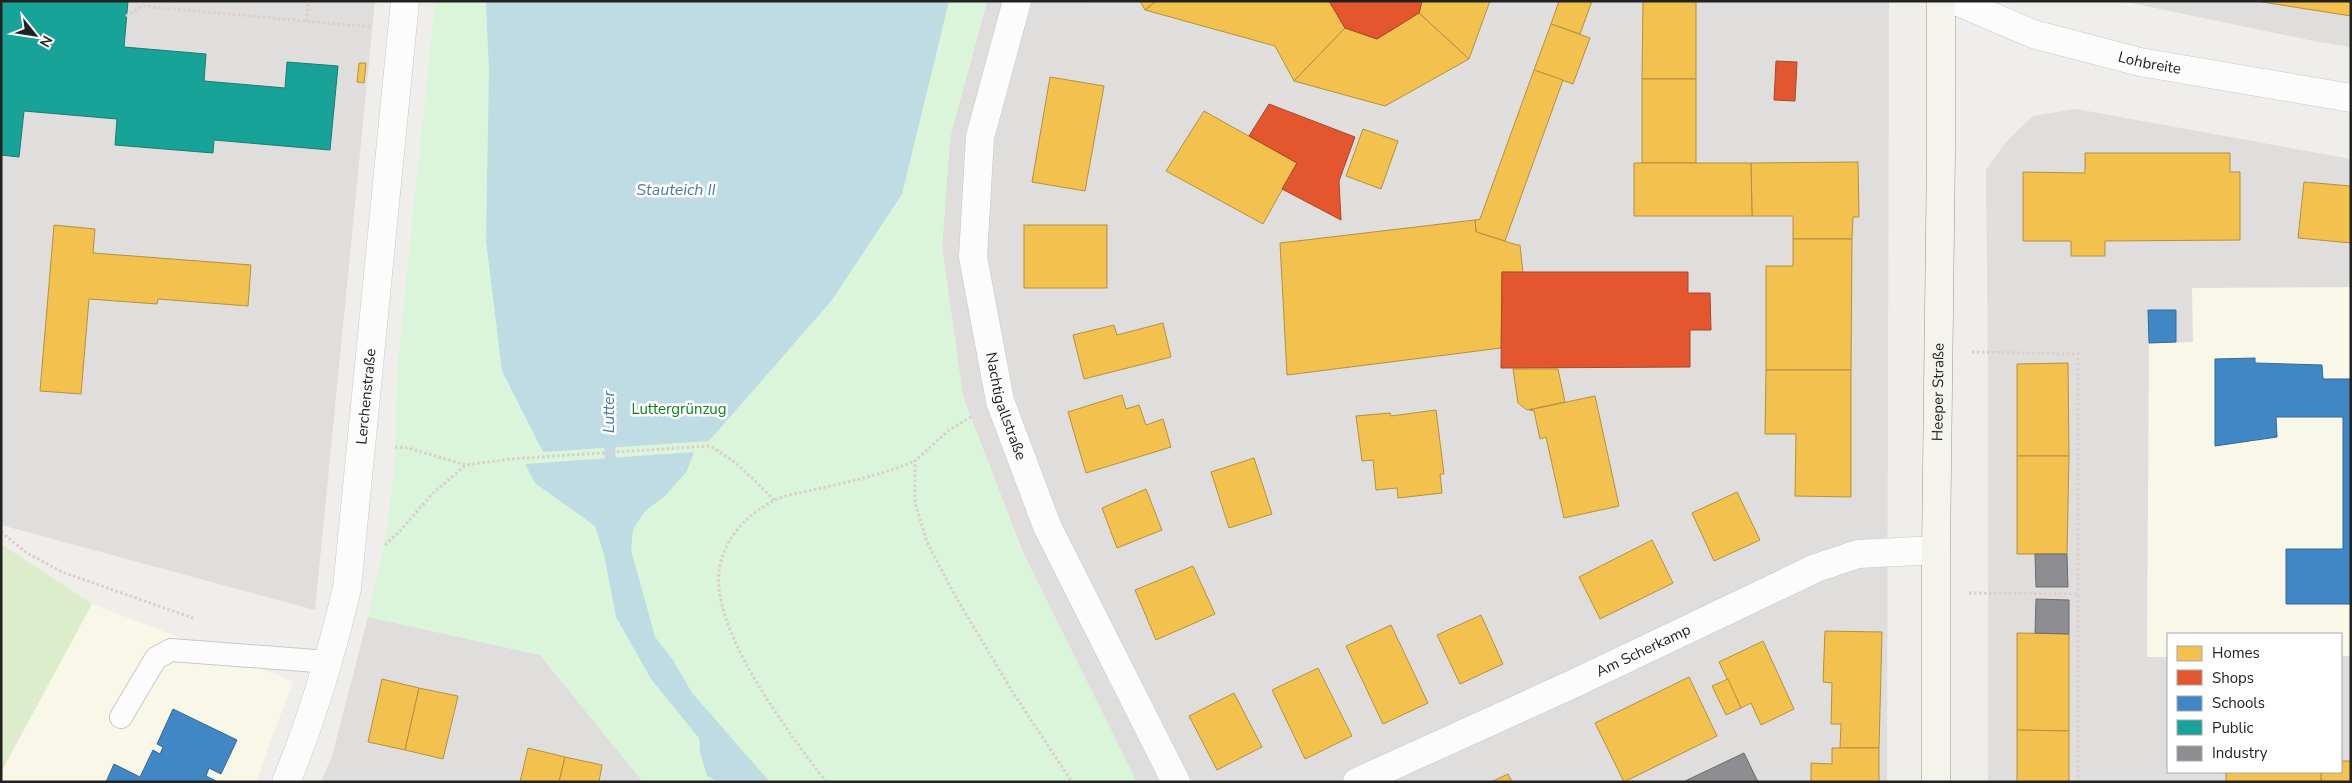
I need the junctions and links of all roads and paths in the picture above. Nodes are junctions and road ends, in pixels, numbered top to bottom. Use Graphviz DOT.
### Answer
graph roads {
  1 [pos="149,1"];
  2 [pos="309,1"];
  3 [pos="405,1"];
  4 [pos="1017,1"];
  5 [pos="1941,1"];
  6 [pos="1956,1"];
  7 [pos="143,6"];
  8 [pos="126,16"];
  9 [pos="306,21"];
  10 [pos="360,26"];
  11 [pos="2351,98"];
  12 [pos="1939,352"];
  13 [pos="1000,401"];
  14 [pos="362,444"];
  15 [pos="914,461"];
  16 [pos="466,465"];
  17 [pos="774,500"];
  18 [pos="1,532"];
  19 [pos="1936,550"];
  20 [pos="351,552"];
  21 [pos="1936,592"];
  22 [pos="2078,594"];
  23 [pos="200,620"];
  24 [pos="330,662"];
  25 [pos="121,717"];
  26 [pos="286,782"];
  27 [pos="826,782"];
  28 [pos="1072,782"];
  29 [pos="1176,782"];
  30 [pos="1358,782"];
  31 [pos="1936,782"];
  32 [pos="2078,782"];
  1 -- 7 [label="path"];
  2 -- 9 [label="path"];
  3 -- 14 [label="street, Lerchenstraße"];
  4 -- 13 [label="street, Nachtigallstraße"];
  5 -- 12 [label="main road, Heeper Straße"];
  6 -- 11 [label="street, Lohbreite"];
  7 -- 8 [label="path"];
  7 -- 9 [label="path"];
  9 -- 10 [label="path"];
  12 -- 19 [label="main road, Heeper Straße"];
  12 -- 22 [label="path"];
  13 -- 15 [label="path"];
  13 -- 29 [label="street, Nachtigallstraße"];
  14 -- 16 [label="path"];
  14 -- 20 [label="street, Lerchenstraße"];
  15 -- 17 [label="path"];
  15 -- 28 [label="path"];
  16 -- 17 [label="path"];
  16 -- 20 [label="path"];
  17 -- 27 [label="path"];
  18 -- 23 [label="path"];
  19 -- 21 [label="main road, Heeper Straße"];
  19 -- 30 [label="street, Am Scherkamp"];
  20 -- 24 [label="street, Lerchenstraße"];
  21 -- 22 [label="path"];
  21 -- 31 [label="main road, Heeper Straße"];
  22 -- 32 [label="path"];
  24 -- 25 [label="lane"];
  24 -- 26 [label="street, Lerchenstraße"];
}
